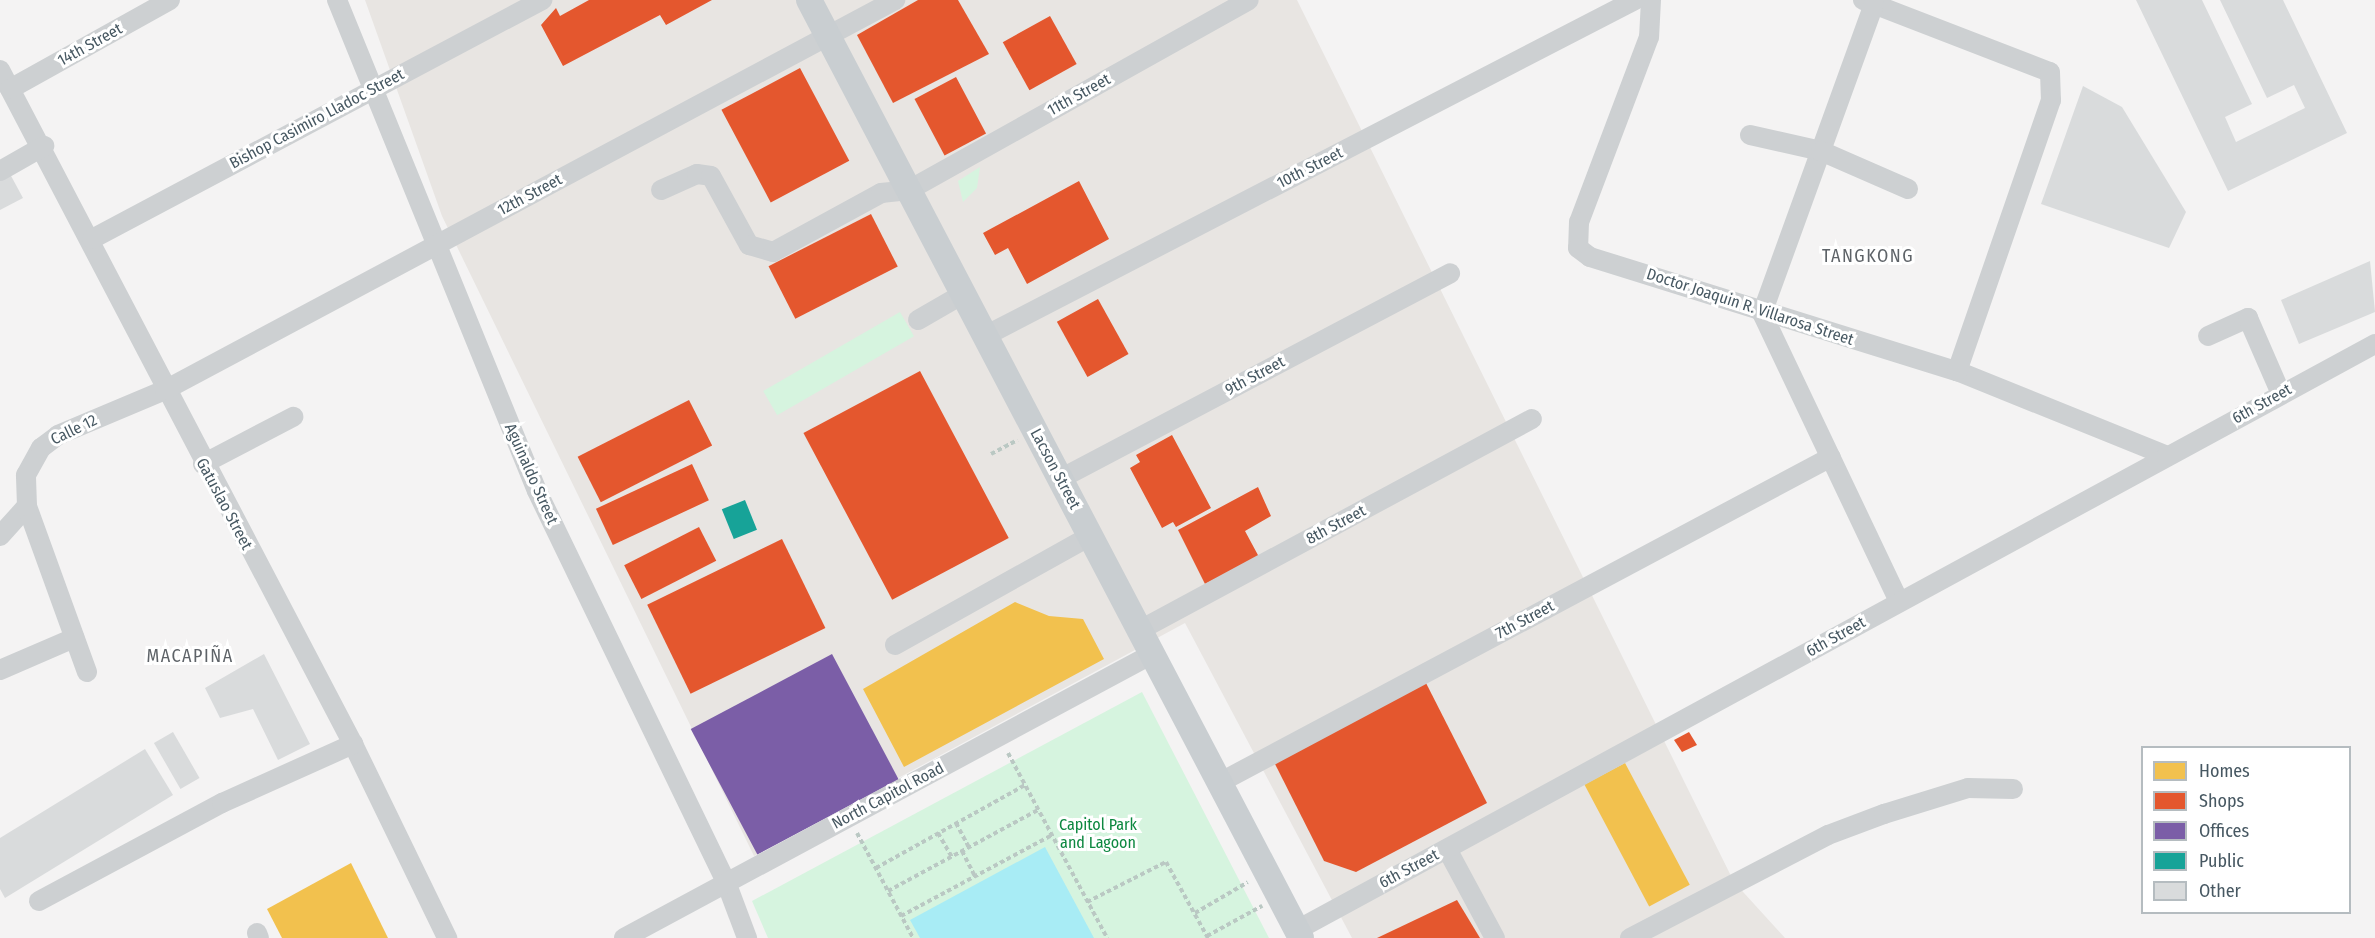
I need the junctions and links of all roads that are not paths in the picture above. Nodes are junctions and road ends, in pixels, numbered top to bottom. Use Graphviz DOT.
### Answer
graph roads {
  1 [pos="170,0"];
  2 [pos="337,0"];
  3 [pos="542,0"];
  4 [pos="809,0"];
  5 [pos="895,0"];
  6 [pos="1249,0"];
  7 [pos="1635,0"];
  8 [pos="1650,0"];
  9 [pos="1868,2"];
  10 [pos="828,35"];
  11 [pos="0,70"];
  12 [pos="10,89"];
  13 [pos="372,89"];
  14 [pos="1750,135"];
  15 [pos="44,146"];
  16 [pos="1821,151"];
  17 [pos="0,171"];
  18 [pos="1908,189"];
  19 [pos="661,190"];
  20 [pos="909,190"];
  21 [pos="92,239"];
  22 [pos="434,247"];
  23 [pos="1450,273"];
  24 [pos="963,294"];
  25 [pos="1762,313"];
  26 [pos="918,320"];
  27 [pos="985,336"];
  28 [pos="2208,336"];
  29 [pos="2375,344"];
  30 [pos="1957,371"];
  31 [pos="165,390"];
  32 [pos="2281,394"];
  33 [pos="293,417"];
  34 [pos="1532,419"];
  35 [pos="2167,456"];
  36 [pos="1831,458"];
  37 [pos="203,464"];
  38 [pos="1060,479"];
  39 [pos="27,506"];
  40 [pos="0,536"];
  41 [pos="1090,536"];
  42 [pos="1899,602"];
  43 [pos="1140,630"];
  44 [pos="74,638"];
  45 [pos="895,645"];
  46 [pos="1152,654"];
  47 [pos="0,670"];
  48 [pos="87,672"];
  49 [pos="353,744"];
  50 [pos="1220,783"];
  51 [pos="2013,789"];
  52 [pos="1446,849"];
  53 [pos="726,882"];
  54 [pos="39,901"];
  55 [pos="1299,934"];
  56 [pos="447,938"];
  57 [pos="624,938"];
  58 [pos="747,938"];
  59 [pos="1495,938"];
  60 [pos="1630,938"];
  1 -- 12 [label="street, 14th Street"];
  2 -- 13 [label="street, Aguinaldo Street"];
  3 -- 13 [label="street, Bishop Casimiro Lladoc Street"];
  4 -- 10 [label="main road, Lacson Street"];
  5 -- 10 [label="street, 12th Street"];
  6 -- 20 [label="street, 11th Street"];
  7 -- 27 [label="street, 10th Street"];
  8 -- 25 [label="street, Doctor Joaquin R. Villarosa Street"];
  9 -- 16 [label="street"];
  9 -- 30 [label="street"];
  10 -- 20 [label="main road, Lacson Street"];
  10 -- 22 [label="street, 12th Street"];
  11 -- 12 [label="street, Gatuslao Street"];
  12 -- 15 [label="street, Gatuslao Street"];
  13 -- 21 [label="street, Bishop Casimiro Lladoc Street"];
  13 -- 22 [label="street, Aguinaldo Street"];
  14 -- 16 [label="street"];
  15 -- 17 [label="street"];
  15 -- 21 [label="street, Gatuslao Street"];
  16 -- 18 [label="street"];
  16 -- 25 [label="street"];
  19 -- 20 [label="street"];
  20 -- 24 [label="main road, Lacson Street"];
  21 -- 31 [label="street, Gatuslao Street"];
  22 -- 31 [label="street, 12th Street"];
  22 -- 53 [label="street, Aguinaldo Street"];
  23 -- 38 [label="street, 9th Street"];
  24 -- 26 [label="street"];
  24 -- 27 [label="main road, Lacson Street"];
  25 -- 30 [label="street, Doctor Joaquin R. Villarosa Street"];
  25 -- 36 [label="street"];
  27 -- 38 [label="main road, Lacson Street"];
  28 -- 32 [label="street"];
  29 -- 32 [label="street, 6th Street"];
  30 -- 35 [label="street, Doctor Joaquin R. Villarosa Street"];
  31 -- 37 [label="street, Gatuslao Street"];
  31 -- 39 [label="street, Calle 12"];
  32 -- 35 [label="street, 6th Street"];
  33 -- 37 [label="street"];
  34 -- 43 [label="street, 8th Street"];
  35 -- 42 [label="street, 6th Street"];
  36 -- 42 [label="street"];
  36 -- 50 [label="street, 7th Street"];
  37 -- 49 [label="street, Gatuslao Street"];
  38 -- 41 [label="main road, Lacson Street"];
  39 -- 40 [label="street"];
  39 -- 44 [label="street, Calle 12"];
  41 -- 43 [label="main road, Lacson Street"];
  41 -- 45 [label="street"];
  42 -- 52 [label="street, 6th Street"];
  43 -- 46 [label="main road, Lacson Street"];
  44 -- 47 [label="street"];
  44 -- 48 [label="street, Calle 12"];
  46 -- 50 [label="main road, Lacson Street"];
  46 -- 53 [label="street, North Capitol Road"];
  49 -- 54 [label="street"];
  49 -- 56 [label="street, Gatuslao Street"];
  50 -- 55 [label="main road, Lacson Street"];
  51 -- 60 [label="street"];
  52 -- 55 [label="street, 6th Street"];
  52 -- 59 [label="street"];
  53 -- 57 [label="street, North Capitol Road"];
  53 -- 58 [label="street, Aguinaldo Street"];
}
